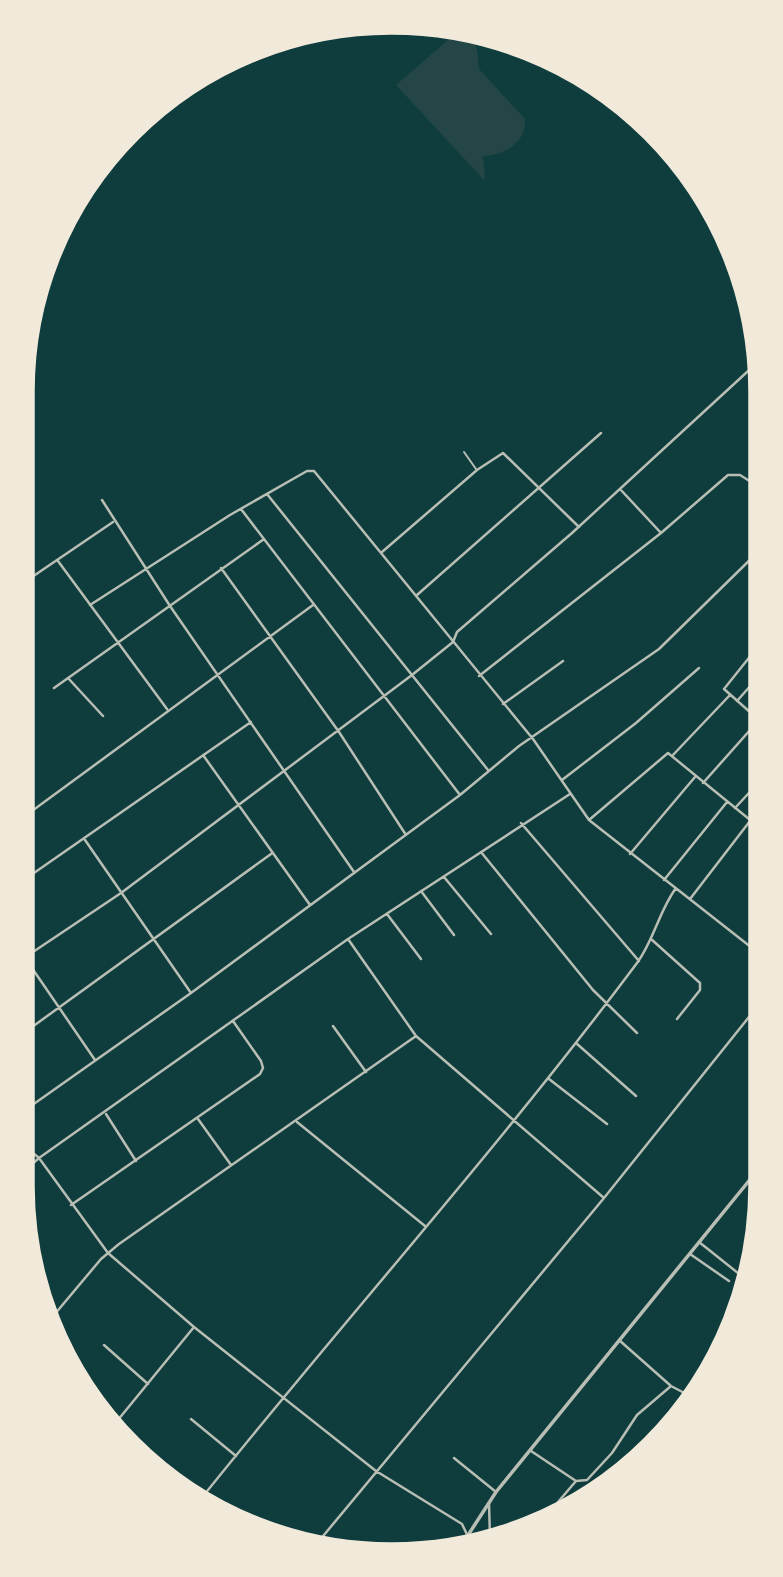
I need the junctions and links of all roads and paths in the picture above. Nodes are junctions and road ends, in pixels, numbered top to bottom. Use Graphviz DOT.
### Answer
graph roads {
  1 [pos="749,370"];
  2 [pos="601,433"];
  3 [pos="464,452"];
  4 [pos="477,470"];
  5 [pos="750,482"];
  6 [pos="539,488"];
  7 [pos="620,489"];
  8 [pos="266,494"];
  9 [pos="102,500"];
  10 [pos="241,509"];
  11 [pos="113,522"];
  12 [pos="579,527"];
  13 [pos="661,533"];
  14 [pos="264,539"];
  15 [pos="382,552"];
  16 [pos="58,561"];
  17 [pos="750,561"];
  18 [pos="221,568"];
  19 [pos="146,569"];
  20 [pos="33,576"];
  21 [pos="417,595"];
  22 [pos="90,605"];
  23 [pos="313,605"];
  24 [pos="170,606"];
  25 [pos="269,637"];
  26 [pos="120,642"];
  27 [pos="453,642"];
  28 [pos="750,656"];
  29 [pos="563,661"];
  30 [pos="699,668"];
  31 [pos="218,673"];
  32 [pos="412,675"];
  33 [pos="479,676"];
  34 [pos="68,678"];
  35 [pos="750,686"];
  36 [pos="54,688"];
  37 [pos="730,695"];
  38 [pos="384,697"];
  39 [pos="737,701"];
  40 [pos="503,704"];
  41 [pos="167,709"];
  42 [pos="750,713"];
  43 [pos="103,716"];
  44 [pos="251,721"];
  45 [pos="750,731"];
  46 [pos="339,732"];
  47 [pos="533,739"];
  48 [pos="203,755"];
  49 [pos="672,756"];
  50 [pos="488,770"];
  51 [pos="285,771"];
  52 [pos="695,777"];
  53 [pos="562,780"];
  54 [pos="703,783"];
  55 [pos="750,792"];
  56 [pos="570,794"];
  57 [pos="460,795"];
  58 [pos="727,802"];
  59 [pos="237,804"];
  60 [pos="735,808"];
  61 [pos="33,810"];
  62 [pos="589,820"];
  63 [pos="750,820"];
  64 [pos="521,823"];
  65 [pos="406,835"];
  66 [pos="85,840"];
  67 [pos="481,852"];
  68 [pos="630,853"];
  69 [pos="271,854"];
  70 [pos="354,872"];
  71 [pos="33,874"];
  72 [pos="444,876"];
  73 [pos="664,880"];
  74 [pos="676,888"];
  75 [pos="421,891"];
  76 [pos="121,893"];
  77 [pos="690,899"];
  78 [pos="310,905"];
  79 [pos="387,914"];
  80 [pos="491,934"];
  81 [pos="454,935"];
  82 [pos="156,939"];
  83 [pos="348,939"];
  84 [pos="651,939"];
  85 [pos="750,946"];
  86 [pos="33,952"];
  87 [pos="421,959"];
  88 [pos="639,961"];
  89 [pos="33,973"];
  90 [pos="191,993"];
  91 [pos="605,1003"];
  92 [pos="59,1008"];
  93 [pos="750,1017"];
  94 [pos="677,1019"];
  95 [pos="233,1021"];
  96 [pos="33,1026"];
  97 [pos="333,1026"];
  98 [pos="637,1033"];
  99 [pos="416,1036"];
  100 [pos="575,1042"];
  101 [pos="95,1060"];
  102 [pos="366,1072"];
  103 [pos="548,1078"];
  104 [pos="636,1097"];
  105 [pos="33,1104"];
  106 [pos="106,1113"];
  107 [pos="198,1119"];
  108 [pos="511,1120"];
  109 [pos="296,1122"];
  110 [pos="607,1124"];
  111 [pos="33,1153"];
  112 [pos="39,1158"];
  113 [pos="136,1161"];
  114 [pos="33,1163"];
  115 [pos="231,1165"];
  116 [pos="750,1179"];
  117 [pos="604,1198"];
  118 [pos="71,1205"];
  119 [pos="425,1226"];
  120 [pos="699,1242"];
  121 [pos="108,1253"];
  122 [pos="690,1254"];
  123 [pos="739,1274"];
  124 [pos="729,1281"];
  125 [pos="57,1312"];
  126 [pos="194,1326"];
  127 [pos="619,1340"];
  128 [pos="104,1345"];
  129 [pos="148,1384"];
  130 [pos="671,1386"];
  131 [pos="684,1393"];
  132 [pos="283,1398"];
  133 [pos="119,1419"];
  134 [pos="191,1419"];
  135 [pos="530,1450"];
  136 [pos="236,1456"];
  137 [pos="454,1458"];
  138 [pos="376,1471"];
  139 [pos="576,1481"];
  140 [pos="206,1492"];
  141 [pos="496,1492"];
  142 [pos="489,1503"];
  143 [pos="557,1503"];
  144 [pos="490,1530"];
  145 [pos="469,1534"];
  146 [pos="322,1537"];
  1 -- 7 [label="street"];
  2 -- 6 [label="street"];
  3 -- 4 [label="street"];
  4 -- 6 [label="street"];
  4 -- 15 [label="street"];
  5 -- 13 [label="street"];
  6 -- 12 [label="street"];
  6 -- 21 [label="street"];
  7 -- 12 [label="street"];
  7 -- 13 [label="street"];
  8 -- 10 [label="street"];
  8 -- 15 [label="street"];
  8 -- 32 [label="street"];
  9 -- 11 [label="street"];
  10 -- 14 [label="street"];
  10 -- 19 [label="street"];
  11 -- 16 [label="street"];
  11 -- 19 [label="street"];
  12 -- 27 [label="street"];
  13 -- 33 [label="street"];
  14 -- 18 [label="street"];
  14 -- 23 [label="street"];
  15 -- 21 [label="street"];
  16 -- 20 [label="street"];
  16 -- 22 [label="street"];
  17 -- 47 [label="street"];
  18 -- 24 [label="street"];
  18 -- 25 [label="street"];
  19 -- 22 [label="street"];
  19 -- 24 [label="street"];
  21 -- 27 [label="street"];
  22 -- 26 [label="street"];
  23 -- 25 [label="street"];
  23 -- 38 [label="street"];
  24 -- 26 [label="street"];
  24 -- 31 [label="street"];
  25 -- 31 [label="street"];
  25 -- 46 [label="street"];
  26 -- 34 [label="street"];
  26 -- 41 [label="street"];
  27 -- 32 [label="street"];
  27 -- 33 [label="street"];
  28 -- 37 [label="street"];
  29 -- 40 [label="street"];
  30 -- 53 [label="street"];
  31 -- 41 [label="street"];
  31 -- 44 [label="street"];
  32 -- 38 [label="street"];
  32 -- 50 [label="street"];
  33 -- 40 [label="street"];
  34 -- 36 [label="street"];
  34 -- 43 [label="street"];
  35 -- 39 [label="street"];
  37 -- 39 [label="street"];
  37 -- 49 [label="street"];
  38 -- 46 [label="street"];
  38 -- 57 [label="street"];
  39 -- 42 [label="street"];
  40 -- 47 [label="street"];
  41 -- 61 [label="street"];
  44 -- 48 [label="street"];
  44 -- 51 [label="street"];
  45 -- 54 [label="street"];
  46 -- 51 [label="street"];
  46 -- 65 [label="street"];
  47 -- 50 [label="street"];
  47 -- 53 [label="street"];
  48 -- 59 [label="street"];
  48 -- 66 [label="street"];
  49 -- 52 [label="street"];
  49 -- 62 [label="street"];
  50 -- 57 [label="street"];
  51 -- 59 [label="street"];
  51 -- 70 [label="street"];
  52 -- 54 [label="street"];
  52 -- 68 [label="street"];
  53 -- 56 [label="street"];
  54 -- 58 [label="street"];
  55 -- 60 [label="street"];
  56 -- 62 [label="street"];
  56 -- 64 [label="street"];
  57 -- 65 [label="street"];
  58 -- 60 [label="street"];
  58 -- 73 [label="street"];
  59 -- 69 [label="street"];
  59 -- 76 [label="street"];
  60 -- 63 [label="street"];
  62 -- 68 [label="street"];
  63 -- 77 [label="street"];
  64 -- 67 [label="street"];
  64 -- 88 [label="street"];
  65 -- 70 [label="street"];
  66 -- 71 [label="street"];
  66 -- 76 [label="street"];
  67 -- 72 [label="street"];
  67 -- 91 [label="street"];
  68 -- 73 [label="street"];
  69 -- 78 [label="street"];
  69 -- 82 [label="street"];
  70 -- 78 [label="street"];
  72 -- 75 [label="street"];
  72 -- 80 [label="street"];
  73 -- 74 [label="street"];
  74 -- 77 [label="street"];
  74 -- 84 [label="street"];
  75 -- 79 [label="street"];
  75 -- 81 [label="street"];
  76 -- 82 [label="street"];
  76 -- 86 [label="street"];
  77 -- 85 [label="street"];
  78 -- 90 [label="street"];
  79 -- 83 [label="street"];
  79 -- 87 [label="street"];
  82 -- 90 [label="street"];
  82 -- 92 [label="street"];
  83 -- 95 [label="street"];
  83 -- 99 [label="street"];
  84 -- 88 [label="street"];
  84 -- 94 [label="street"];
  88 -- 91 [label="street"];
  89 -- 92 [label="street"];
  90 -- 101 [label="street"];
  91 -- 98 [label="street"];
  91 -- 100 [label="street"];
  92 -- 96 [label="street"];
  92 -- 101 [label="street"];
  93 -- 117 [label="street"];
  95 -- 106 [label="street"];
  95 -- 107 [label="street"];
  97 -- 102 [label="street"];
  99 -- 102 [label="street"];
  99 -- 108 [label="street"];
  100 -- 103 [label="street"];
  100 -- 104 [label="street"];
  101 -- 105 [label="street"];
  102 -- 109 [label="street"];
  103 -- 108 [label="street"];
  103 -- 110 [label="street"];
  106 -- 112 [label="street"];
  106 -- 113 [label="street"];
  107 -- 113 [label="street"];
  107 -- 115 [label="street"];
  108 -- 117 [label="street"];
  108 -- 119 [label="street"];
  109 -- 115 [label="street"];
  109 -- 119 [label="street"];
  111 -- 112 [label="street"];
  112 -- 114 [label="street"];
  112 -- 118 [label="street"];
  113 -- 118 [label="street"];
  115 -- 121 [label="street"];
  116 -- 120 [label="street"];
  117 -- 138 [label="street"];
  118 -- 121 [label="street"];
  119 -- 132 [label="street"];
  120 -- 122 [label="street"];
  120 -- 123 [label="street"];
  121 -- 125 [label="street"];
  121 -- 126 [label="street"];
  122 -- 124 [label="street"];
  122 -- 127 [label="street"];
  126 -- 129 [label="street"];
  126 -- 132 [label="street"];
  127 -- 130 [label="street"];
  127 -- 135 [label="street"];
  128 -- 129 [label="street"];
  129 -- 133 [label="street"];
  130 -- 131 [label="street"];
  130 -- 139 [label="street"];
  132 -- 136 [label="street"];
  132 -- 138 [label="street"];
  134 -- 136 [label="street"];
  135 -- 139 [label="street"];
  135 -- 141 [label="street"];
  136 -- 140 [label="street"];
  137 -- 141 [label="street"];
  138 -- 145 [label="street"];
  138 -- 146 [label="street"];
  139 -- 143 [label="street"];
  141 -- 142 [label="street"];
  142 -- 144 [label="street"];
  142 -- 145 [label="street"];
}
